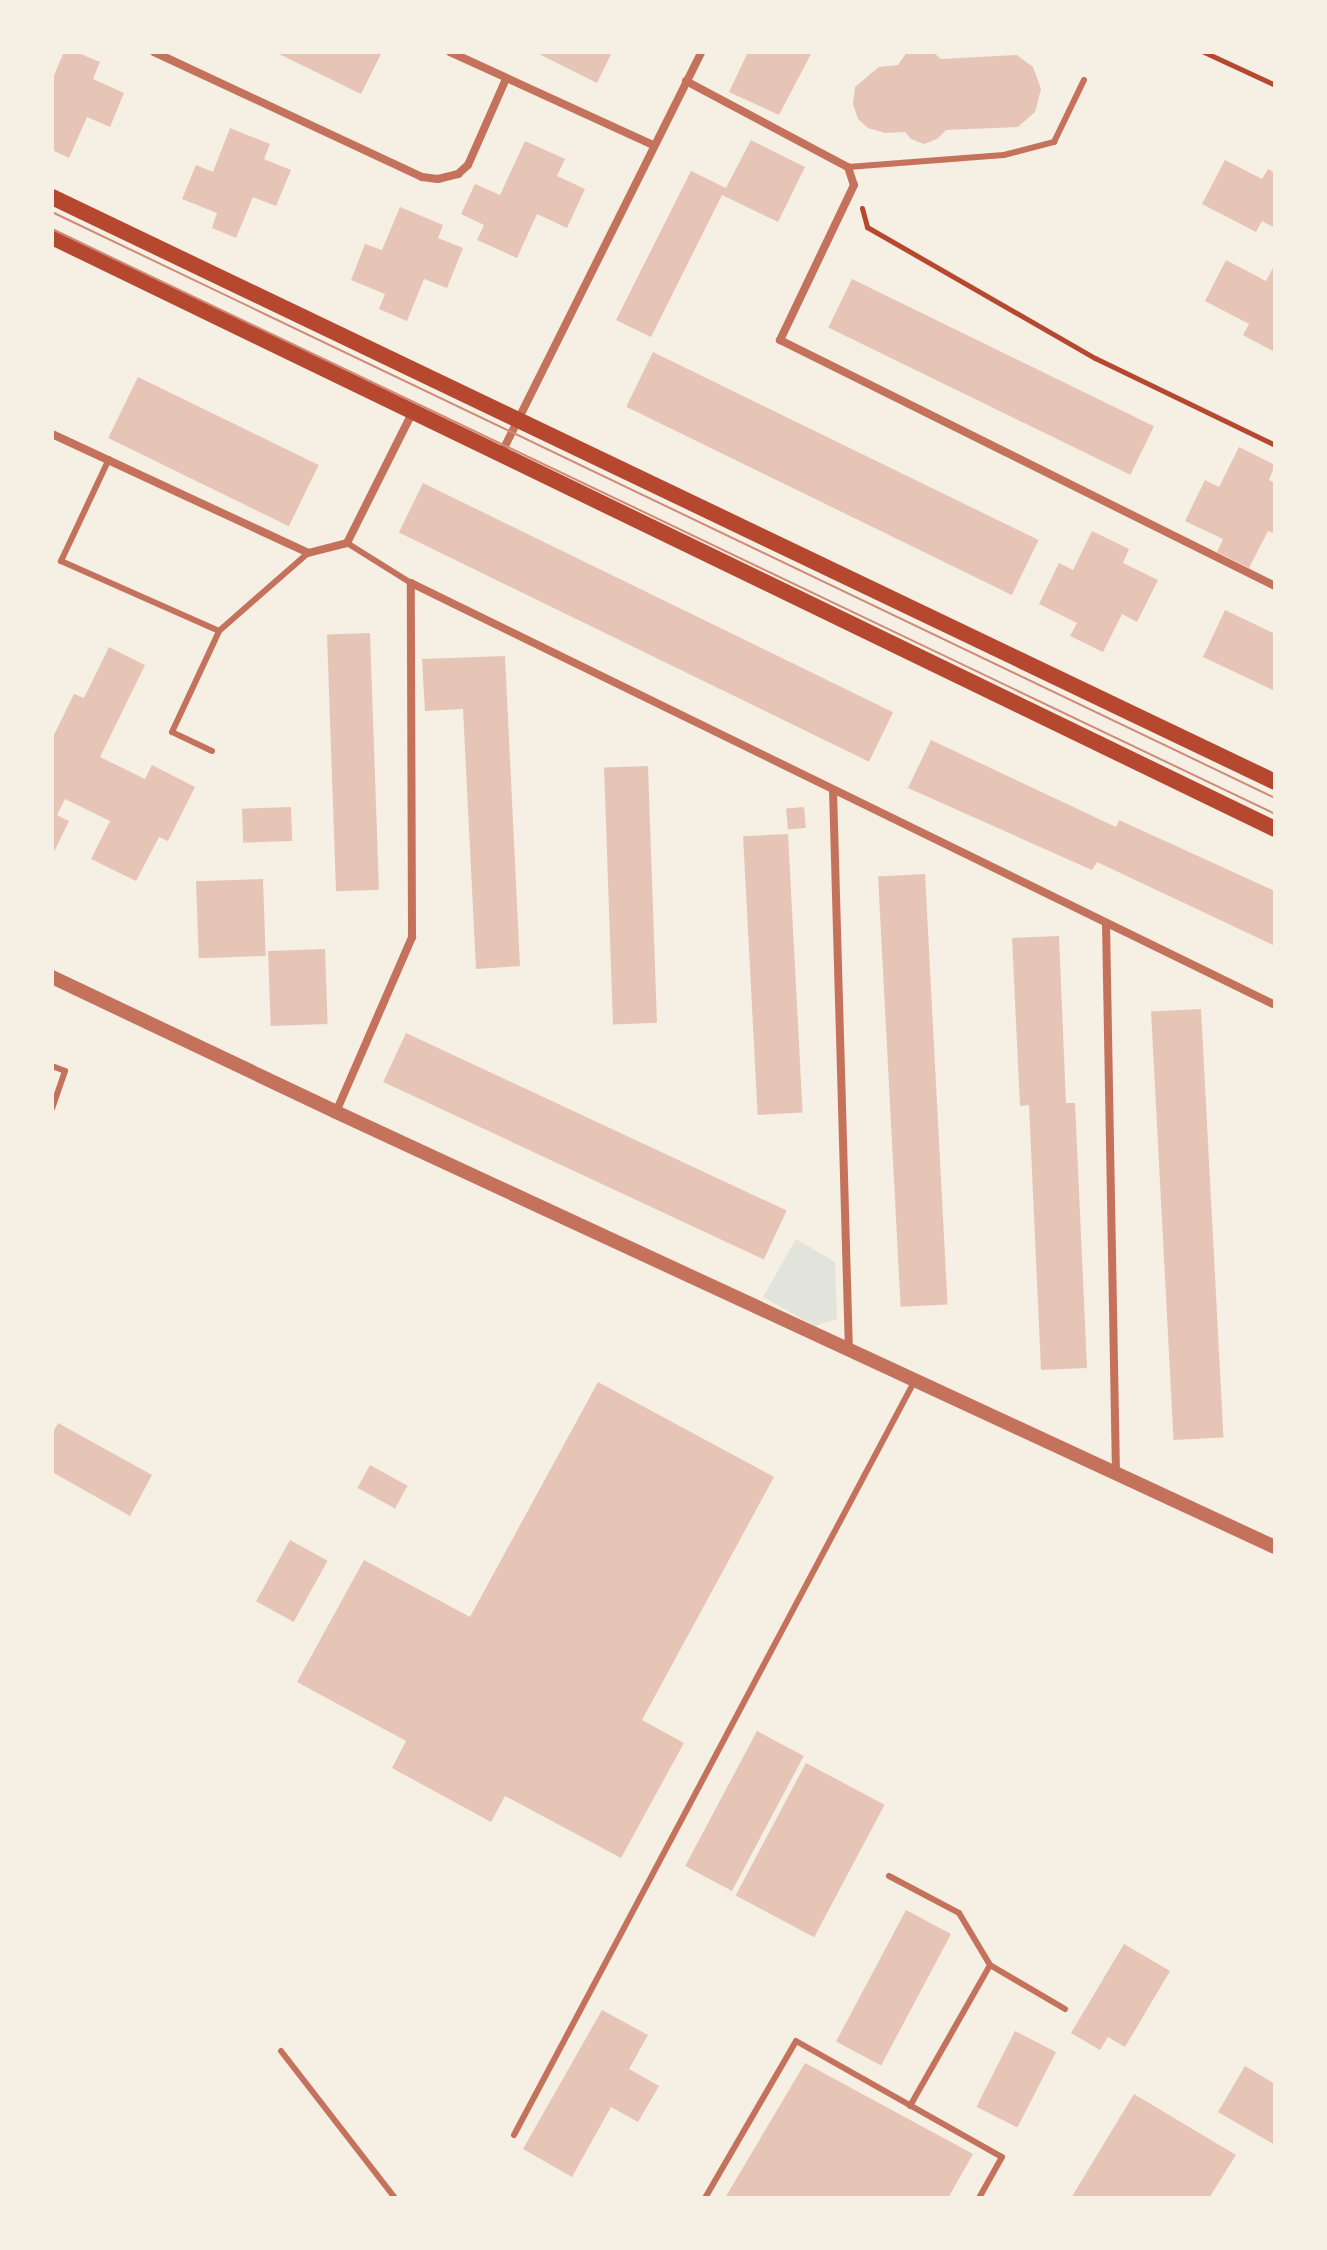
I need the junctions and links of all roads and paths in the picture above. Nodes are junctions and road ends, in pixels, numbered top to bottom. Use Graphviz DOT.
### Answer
graph roads {
  1 [pos="154,52"];
  2 [pos="450,52"];
  3 [pos="701,52"];
  4 [pos="1204,52"];
  5 [pos="506,79"];
  6 [pos="1084,80"];
  7 [pos="686,81"];
  8 [pos="1275,85"];
  9 [pos="653,145"];
  10 [pos="848,167"];
  11 [pos="854,185"];
  12 [pos="52,197"];
  13 [pos="52,237"];
  14 [pos="413,411"];
  15 [pos="518,420"];
  16 [pos="52,434"];
  17 [pos="1275,445"];
  18 [pos="501,454"];
  19 [pos="109,459"];
  20 [pos="347,543"];
  21 [pos="308,553"];
  22 [pos="52,557"];
  23 [pos="61,561"];
  24 [pos="411,583"];
  25 [pos="1275,586"];
  26 [pos="219,631"];
  27 [pos="212,751"];
  28 [pos="1275,782"];
  29 [pos="833,790"];
  30 [pos="1275,829"];
  31 [pos="1106,923"];
  32 [pos="52,977"];
  33 [pos="1275,1005"];
  34 [pos="52,1066"];
  35 [pos="52,1108"];
  36 [pos="336,1112"];
  37 [pos="849,1351"];
  38 [pos="915,1379"];
  39 [pos="1116,1473"];
  40 [pos="1275,1547"];
  41 [pos="889,1876"];
  42 [pos="990,1965"];
  43 [pos="1065,2009"];
  44 [pos="281,2051"];
  45 [pos="910,2106"];
  46 [pos="514,2135"];
  47 [pos="395,2198"];
  48 [pos="705,2198"];
  49 [pos="979,2198"];
  1 -- 5 [label="street"];
  2 -- 5 [label="street"];
  3 -- 7 [label="street"];
  4 -- 8 [label="path"];
  5 -- 9 [label="street"];
  6 -- 10 [label="lane"];
  7 -- 9 [label="street"];
  7 -- 10 [label="street"];
  9 -- 15 [label="street"];
  10 -- 11 [label="street"];
  11 -- 17 [label="path"];
  11 -- 25 [label="street"];
  12 -- 15 [label="main road"];
  13 -- 14 [label="main road"];
  14 -- 18 [label="main road"];
  14 -- 20 [label="street"];
  15 -- 18 [label="street"];
  15 -- 28 [label="main road"];
  16 -- 19 [label="street"];
  18 -- 30 [label="main road"];
  19 -- 21 [label="street"];
  19 -- 23 [label="lane"];
  20 -- 21 [label="street"];
  20 -- 24 [label="lane"];
  21 -- 26 [label="lane"];
  22 -- 23 [label="lane"];
  23 -- 26 [label="lane"];
  24 -- 29 [label="street"];
  24 -- 36 [label="street"];
  26 -- 27 [label="lane"];
  29 -- 31 [label="street"];
  29 -- 37 [label="street"];
  31 -- 33 [label="street"];
  31 -- 39 [label="street"];
  32 -- 36 [label="street"];
  34 -- 35 [label="lane"];
  36 -- 37 [label="street"];
  37 -- 38 [label="street"];
  38 -- 39 [label="street"];
  38 -- 46 [label="lane"];
  39 -- 40 [label="street"];
  41 -- 42 [label="lane"];
  42 -- 43 [label="lane"];
  42 -- 45 [label="lane"];
  44 -- 47 [label="lane"];
  45 -- 48 [label="lane"];
  45 -- 49 [label="lane"];
}
